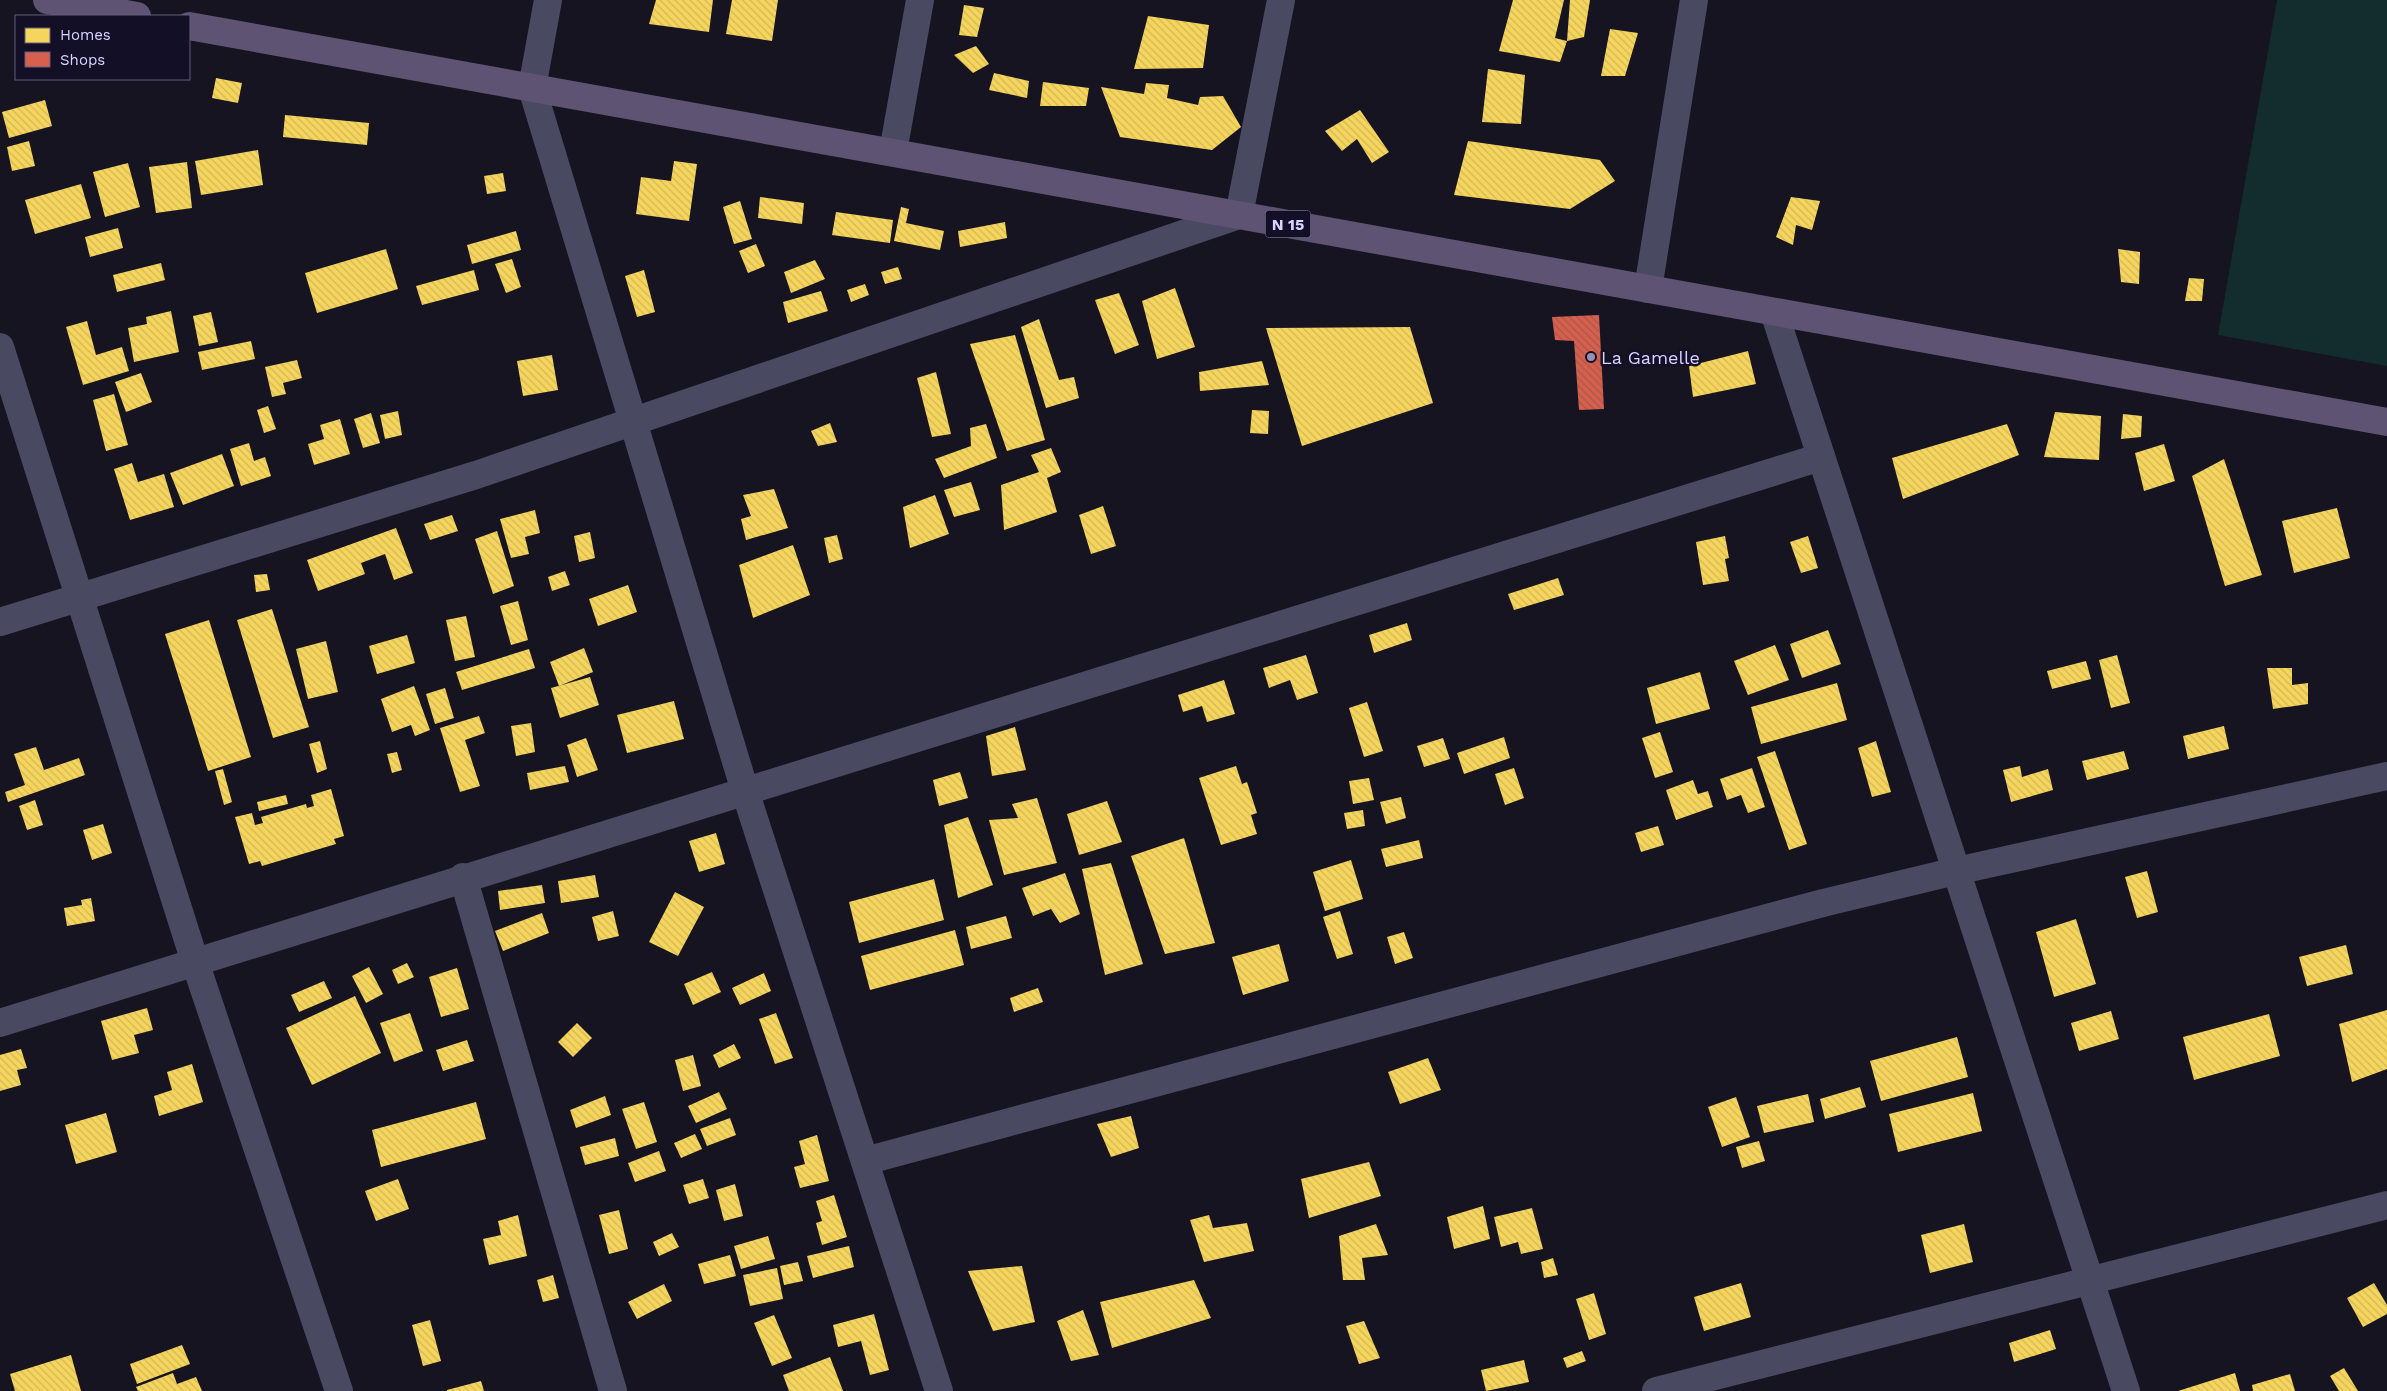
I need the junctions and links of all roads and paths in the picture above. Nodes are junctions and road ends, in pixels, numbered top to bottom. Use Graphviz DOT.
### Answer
graph roads {
  1 [pos="47,0"];
  2 [pos="548,0"];
  3 [pos="920,0"];
  4 [pos="1281,0"];
  5 [pos="1694,0"];
  6 [pos="131,15"];
  7 [pos="190,26"];
  8 [pos="532,88"];
  9 [pos="893,152"];
  10 [pos="1239,215"];
  11 [pos="1648,289"];
  12 [pos="1774,312"];
  13 [pos="0,347"];
  14 [pos="633,421"];
  15 [pos="2387,422"];
  16 [pos="1820,458"];
  17 [pos="80,598"];
  18 [pos="0,622"];
  19 [pos="2387,776"];
  20 [pos="745,791"];
  21 [pos="1956,870"];
  22 [pos="463,877"];
  23 [pos="195,962"];
  24 [pos="0,1023"];
  25 [pos="865,1161"];
  26 [pos="2387,1204"];
  27 [pos="2090,1280"];
  28 [pos="339,1391"];
  29 [pos="613,1391"];
  30 [pos="939,1391"];
  31 [pos="1656,1391"];
  32 [pos="2126,1391"];
  1 -- 6 [label="main road"];
  2 -- 8 [label="street"];
  3 -- 9 [label="street"];
  4 -- 10 [label="street"];
  5 -- 11 [label="street"];
  7 -- 8 [label="main road, N 15"];
  8 -- 9 [label="main road, N 15"];
  8 -- 14 [label="street"];
  9 -- 10 [label="main road, N 15"];
  10 -- 11 [label="main road, N 15"];
  10 -- 14 [label="street"];
  11 -- 12 [label="main road, N 15"];
  12 -- 15 [label="main road, N 15"];
  12 -- 16 [label="street"];
  13 -- 17 [label="street"];
  14 -- 17 [label="street"];
  14 -- 20 [label="street"];
  16 -- 20 [label="street"];
  16 -- 21 [label="street"];
  17 -- 18 [label="street"];
  17 -- 23 [label="street"];
  19 -- 21 [label="street"];
  20 -- 22 [label="street"];
  20 -- 25 [label="street"];
  21 -- 25 [label="street"];
  21 -- 27 [label="street"];
  22 -- 23 [label="street"];
  22 -- 29 [label="street"];
  23 -- 24 [label="street"];
  23 -- 28 [label="street"];
  25 -- 30 [label="street"];
  26 -- 27 [label="street"];
  27 -- 31 [label="street"];
  27 -- 32 [label="street"];
}
